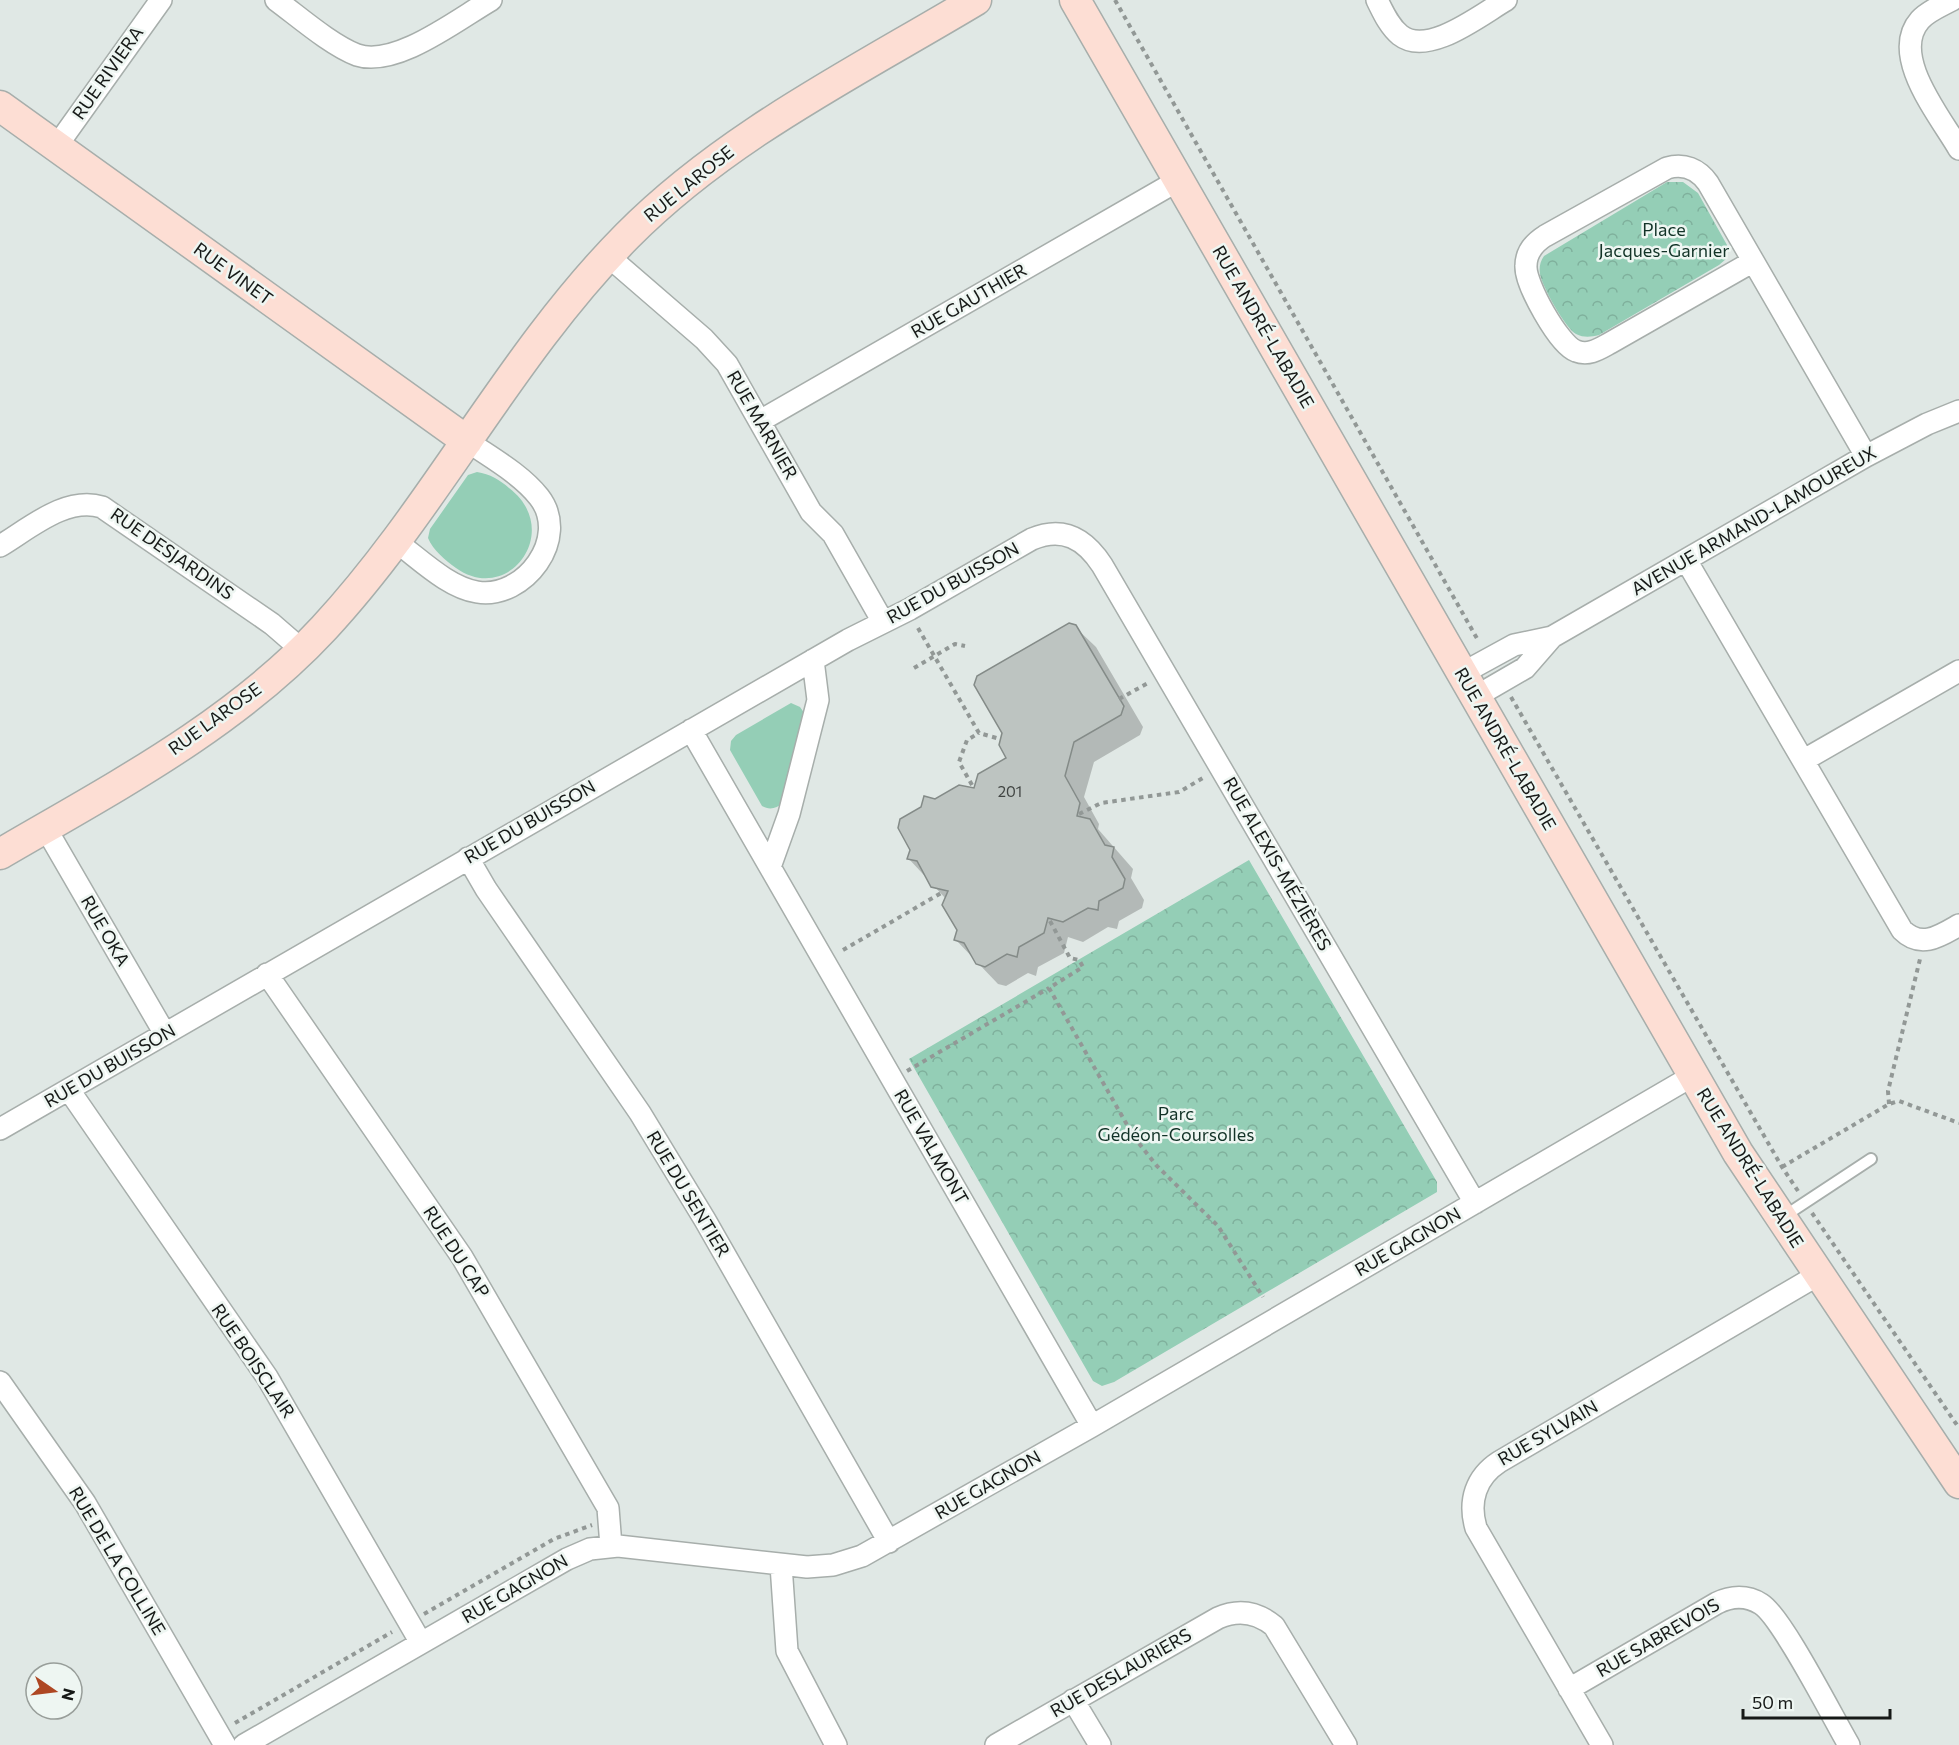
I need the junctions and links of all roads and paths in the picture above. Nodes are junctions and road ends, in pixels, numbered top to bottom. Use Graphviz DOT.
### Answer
graph roads {
  1 [pos="161,0"];
  2 [pos="276,0"];
  3 [pos="491,0"];
  4 [pos="976,0"];
  5 [pos="1075,0"];
  6 [pos="1115,0"];
  7 [pos="1377,0"];
  8 [pos="1506,0"];
  9 [pos="1952,0"];
  10 [pos="0,106"];
  11 [pos="56,147"];
  12 [pos="1959,148"];
  13 [pos="1179,180"];
  14 [pos="608,256"];
  15 [pos="1752,262"];
  16 [pos="1959,411"];
  17 [pos="760,421"];
  18 [pos="467,441"];
  19 [pos="1866,456"];
  20 [pos="1068,535"];
  21 [pos="395,541"];
  22 [pos="0,546"];
  23 [pos="1686,560"];
  24 [pos="883,622"];
  25 [pos="918,628"];
  26 [pos="965,646"];
  27 [pos="1483,649"];
  28 [pos="302,650"];
  29 [pos="934,656"];
  30 [pos="813,660"];
  31 [pos="914,668"];
  32 [pos="1959,670"];
  33 [pos="1148,683"];
  34 [pos="1468,685"];
  35 [pos="1510,696"];
  36 [pos="1119,699"];
  37 [pos="691,730"];
  38 [pos="979,733"];
  39 [pos="1000,739"];
  40 [pos="1804,760"];
  41 [pos="1203,778"];
  42 [pos="972,785"];
  43 [pos="1079,814"];
  44 [pos="45,828"];
  45 [pos="0,854"];
  46 [pos="468,858"];
  47 [pos="770,867"];
  48 [pos="943,892"];
  49 [pos="1050,921"];
  50 [pos="1959,925"];
  51 [pos="843,950"];
  52 [pos="1922,953"];
  53 [pos="267,974"];
  54 [pos="1049,988"];
  55 [pos="165,1034"];
  56 [pos="911,1068"];
  57 [pos="1694,1075"];
  58 [pos="69,1090"];
  59 [pos="1889,1104"];
  60 [pos="1959,1123"];
  61 [pos="0,1129"];
  62 [pos="1870,1159"];
  63 [pos="1782,1167"];
  64 [pos="1799,1193"];
  65 [pos="1476,1203"];
  66 [pos="1812,1213"];
  67 [pos="1780,1219"];
  68 [pos="1818,1275"];
  69 [pos="1263,1297"];
  70 [pos="0,1382"];
  71 [pos="1092,1426"];
  72 [pos="1959,1428"];
  73 [pos="1959,1483"];
  74 [pos="594,1525"];
  75 [pos="889,1542"];
  76 [pos="611,1546"];
  77 [pos="781,1565"];
  78 [pos="423,1615"];
  79 [pos="395,1631"];
  80 [pos="421,1643"];
  81 [pos="1569,1689"];
  82 [pos="1073,1700"];
  83 [pos="232,1725"];
  84 [pos="225,1745"];
  85 [pos="244,1745"];
  86 [pos="836,1745"];
  87 [pos="996,1745"];
  88 [pos="1100,1745"];
  89 [pos="1346,1745"];
  90 [pos="1602,1745"];
  91 [pos="1849,1745"];
  1 -- 11 [label="street, RUE RIVIERA"];
  2 -- 3 [label="street"];
  4 -- 14 [label="street, RUE LAROSE"];
  5 -- 13 [label="street, RUE ANDRÉ-LABADIE"];
  6 -- 27 [label="path, RUE ANDRÉ-LABADIE"];
  7 -- 8 [label="street"];
  9 -- 12 [label="street"];
  10 -- 11 [label="street, RUE VINET"];
  11 -- 18 [label="street, RUE VINET"];
  13 -- 17 [label="street, RUE GAUTHIER"];
  13 -- 34 [label="street, RUE ANDRÉ-LABADIE"];
  14 -- 17 [label="street, RUE MARNIER"];
  14 -- 18 [label="street, RUE LAROSE"];
  15 -- 15 [label="street"];
  15 -- 19 [label="street"];
  16 -- 19 [label="street, AVENUE ARMAND-LAMOUREUX"];
  17 -- 24 [label="street, RUE MARNIER"];
  18 -- 21 [label="street, RUE LAROSE"];
  18 -- 21 [label="street"];
  19 -- 23 [label="street, AVENUE ARMAND-LAMOUREUX"];
  20 -- 24 [label="street, RUE DU BUISSON"];
  20 -- 65 [label="street, RUE ALEXIS-MÉZIÈRES"];
  21 -- 28 [label="street, RUE LAROSE"];
  22 -- 28 [label="street, RUE DESJARDINS"];
  23 -- 34 [label="street, AVENUE ARMAND-LAMOUREUX"];
  23 -- 40 [label="street"];
  24 -- 30 [label="street, RUE DU BUISSON"];
  25 -- 29 [label="path"];
  26 -- 29 [label="path"];
  28 -- 44 [label="street, RUE LAROSE"];
  29 -- 31 [label="path"];
  29 -- 38 [label="path"];
  30 -- 37 [label="street, RUE DU BUISSON"];
  30 -- 47 [label="street"];
  32 -- 40 [label="street"];
  33 -- 36 [label="path"];
  34 -- 57 [label="street, RUE ANDRÉ-LABADIE"];
  35 -- 63 [label="path, RUE ANDRÉ-LABADIE"];
  37 -- 46 [label="street, RUE DU BUISSON"];
  37 -- 47 [label="street, RUE VALMONT"];
  38 -- 39 [label="path"];
  38 -- 42 [label="path"];
  40 -- 50 [label="street"];
  41 -- 43 [label="path"];
  44 -- 45 [label="street, RUE LAROSE"];
  44 -- 55 [label="street, RUE OKA"];
  46 -- 53 [label="street, RUE DU BUISSON"];
  46 -- 75 [label="street, RUE DU SENTIER"];
  47 -- 71 [label="street, RUE VALMONT"];
  48 -- 51 [label="path"];
  49 -- 54 [label="path"];
  52 -- 59 [label="path"];
  53 -- 55 [label="street, RUE DU BUISSON"];
  53 -- 76 [label="street, RUE DU CAP"];
  54 -- 56 [label="path"];
  54 -- 69 [label="path"];
  55 -- 58 [label="street, RUE DU BUISSON"];
  57 -- 65 [label="street, RUE GAGNON"];
  57 -- 67 [label="street, RUE ANDRÉ-LABADIE"];
  58 -- 61 [label="street, RUE DU BUISSON"];
  58 -- 80 [label="street, RUE BOISCLAIR"];
  59 -- 60 [label="path"];
  59 -- 63 [label="path"];
  62 -- 67 [label="lane"];
  63 -- 64 [label="path, RUE ANDRÉ-LABADIE"];
  65 -- 71 [label="street, RUE GAGNON"];
  66 -- 72 [label="path, RUE ANDRÉ-LABADIE"];
  67 -- 68 [label="street, RUE ANDRÉ-LABADIE"];
  68 -- 73 [label="street, RUE ANDRÉ-LABADIE"];
  68 -- 81 [label="street, RUE SYLVAIN"];
  70 -- 84 [label="street, RUE DE LA COLLINE"];
  71 -- 75 [label="street, RUE GAGNON"];
  74 -- 78 [label="path, RUE GAGNON"];
  75 -- 77 [label="street, RUE GAGNON"];
  76 -- 77 [label="street, RUE GAGNON"];
  76 -- 80 [label="street, RUE GAGNON"];
  77 -- 86 [label="street"];
  79 -- 83 [label="path"];
  80 -- 85 [label="street, RUE GAGNON"];
  81 -- 90 [label="street, RUE SYLVAIN"];
  81 -- 91 [label="street, RUE SABREVOIS"];
  82 -- 87 [label="street, RUE DESLAURIERS"];
  82 -- 88 [label="street"];
  82 -- 89 [label="street, RUE DESLAURIERS"];
}
